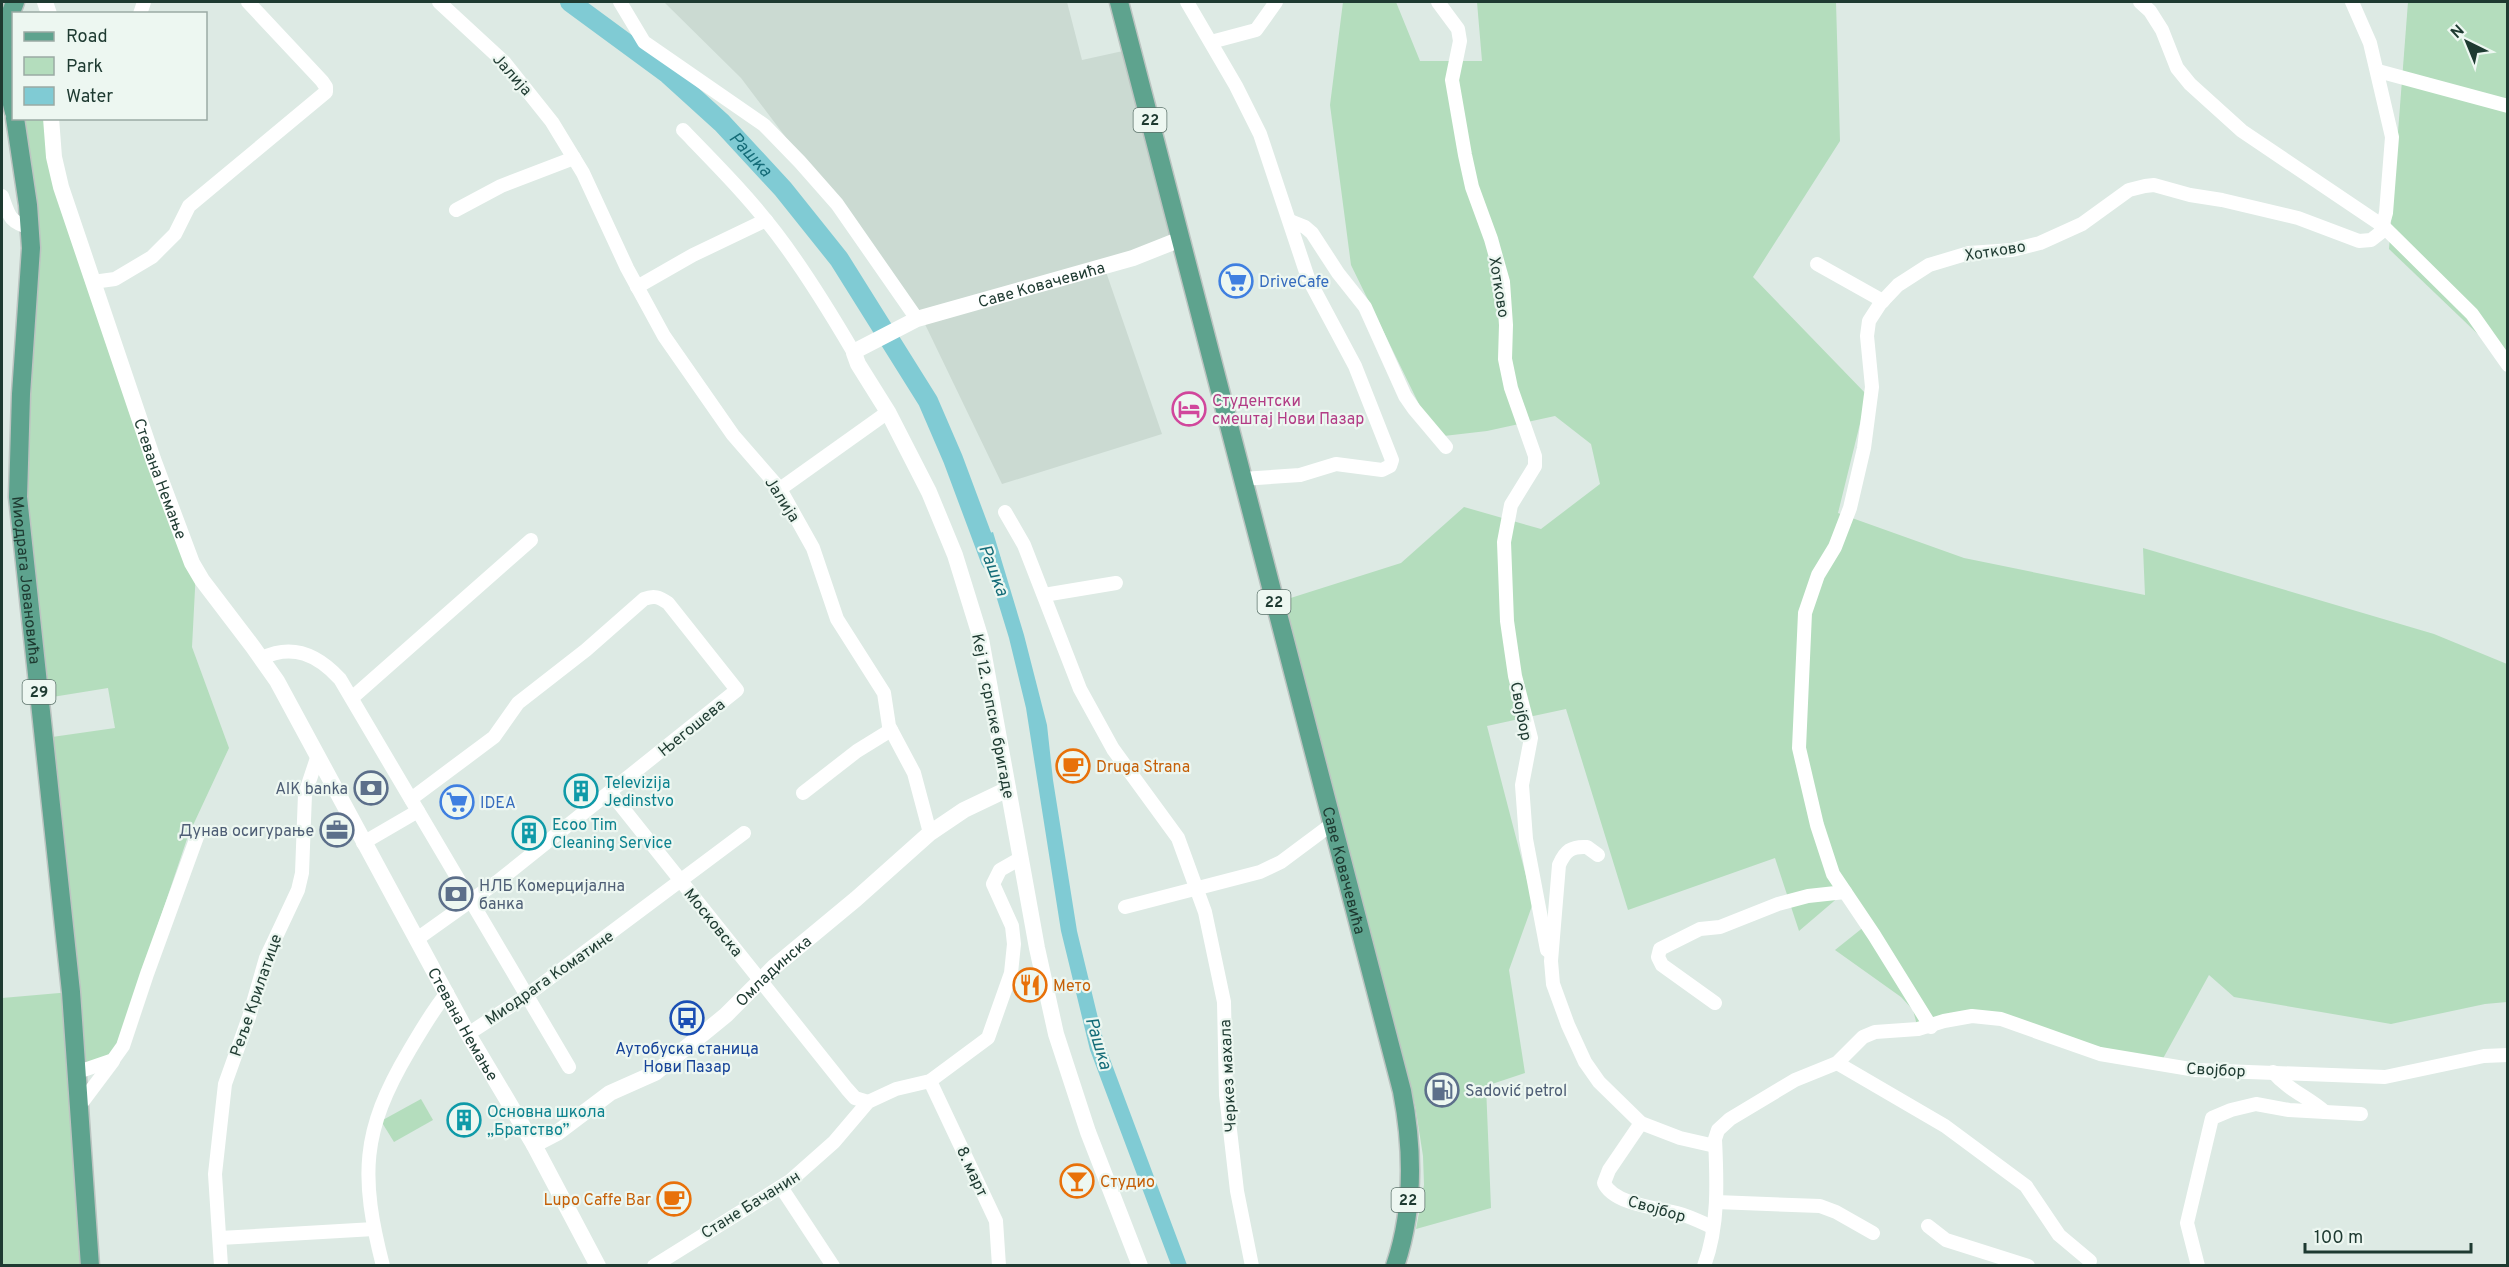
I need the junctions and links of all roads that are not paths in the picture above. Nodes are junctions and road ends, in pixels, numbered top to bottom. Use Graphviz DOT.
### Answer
graph roads {
  1 [pos="248,2"];
  2 [pos="439,2"];
  3 [pos="620,2"];
  4 [pos="1119,2"];
  5 [pos="1187,2"];
  6 [pos="1276,2"];
  7 [pos="1438,2"];
  8 [pos="2140,2"];
  9 [pos="2352,2"];
  10 [pos="12,15"];
  11 [pos="1211,42"];
  12 [pos="2378,70"];
  13 [pos="12,101"];
  14 [pos="2508,106"];
  15 [pos="15,120"];
  16 [pos="51,120"];
  17 [pos="682,130"];
  18 [pos="574,158"];
  19 [pos="2,196"];
  20 [pos="456,210"];
  21 [pos="766,220"];
  22 [pos="1290,221"];
  23 [pos="2383,226"];
  24 [pos="31,228"];
  25 [pos="1180,239"];
  26 [pos="1817,264"];
  27 [pos="93,282"];
  28 [pos="637,287"];
  29 [pos="1883,301"];
  30 [pos="909,322"];
  31 [pos="860,350"];
  32 [pos="2508,365"];
  33 [pos="888,412"];
  34 [pos="1446,447"];
  35 [pos="1242,479"];
  36 [pos="780,489"];
  37 [pos="1005,512"];
  38 [pos="531,540"];
  39 [pos="1505,573"];
  40 [pos="1116,583"];
  41 [pos="1044,595"];
  42 [pos="262,658"];
  43 [pos="353,697"];
  44 [pos="891,730"];
  45 [pos="317,758"];
  46 [pos="1008,789"];
  47 [pos="610,792"];
  48 [pos="803,794"];
  49 [pos="415,805"];
  50 [pos="1332,824"];
  51 [pos="744,833"];
  52 [pos="930,833"];
  53 [pos="198,834"];
  54 [pos="363,843"];
  55 [pos="1598,855"];
  56 [pos="1021,858"];
  57 [pos="681,881"];
  58 [pos="1196,888"];
  59 [pos="1845,892"];
  60 [pos="472,900"];
  61 [pos="1125,907"];
  62 [pos="417,939"];
  63 [pos="1551,953"];
  64 [pos="761,980"];
  65 [pos="447,993"];
  66 [pos="526,996"];
  67 [pos="1715,1003"];
  68 [pos="1931,1027"];
  69 [pos="468,1034"];
  70 [pos="2508,1055"];
  71 [pos="113,1060"];
  72 [pos="1837,1063"];
  73 [pos="569,1067"];
  74 [pos="78,1072"];
  75 [pos="2273,1072"];
  76 [pos="930,1081"];
  77 [pos="868,1102"];
  78 [pos="80,1105"];
  79 [pos="2325,1112"];
  80 [pos="2361,1114"];
  81 [pos="1641,1123"];
  82 [pos="534,1145"];
  83 [pos="1715,1146"];
  84 [pos="781,1187"];
  85 [pos="1716,1202"];
  86 [pos="1928,1226"];
  87 [pos="1712,1227"];
  88 [pos="374,1229"];
  89 [pos="1873,1233"];
  90 [pos="220,1238"];
  91 [pos="2090,1262"];
  92 [pos="90,1266"];
  93 [pos="221,1266"];
  94 [pos="383,1266"];
  95 [pos="598,1266"];
  96 [pos="654,1266"];
  97 [pos="833,1266"];
  98 [pos="999,1266"];
  99 [pos="1140,1266"];
  100 [pos="1252,1266"];
  101 [pos="1395,1266"];
  102 [pos="1704,1266"];
  103 [pos="2028,1266"];
  104 [pos="2198,1266"];
  1 -- 27 [label="street"];
  2 -- 18 [label="street, Јалија"];
  3 -- 30 [label="street"];
  4 -- 25 [label="main road, Саве Ковачевића / 22"];
  5 -- 11 [label="street"];
  6 -- 11 [label="street"];
  7 -- 39 [label="street, Хотково"];
  8 -- 23 [label="street"];
  9 -- 12 [label="street"];
  10 -- 13 [label="main road"];
  11 -- 22 [label="street"];
  12 -- 14 [label="street"];
  12 -- 23 [label="street"];
  15 -- 24 [label="main road, Миодрага Јовановића / 29"];
  16 -- 27 [label="street, Стевана Немање"];
  17 -- 21 [label="street"];
  18 -- 20 [label="street"];
  18 -- 28 [label="street, Јалија"];
  19 -- 24 [label="street"];
  21 -- 28 [label="street"];
  21 -- 31 [label="street, Кеј 12. српске бригаде"];
  22 -- 34 [label="street"];
  22 -- 35 [label="street"];
  23 -- 29 [label="street, Хотково"];
  23 -- 32 [label="street"];
  24 -- 74 [label="main road, Миодрага Јовановића / 29"];
  25 -- 30 [label="street, Саве Ковачевића"];
  25 -- 35 [label="main road, Саве Ковачевића / 22"];
  26 -- 29 [label="street"];
  27 -- 42 [label="street, Стевана Немање"];
  28 -- 36 [label="street, Јалија"];
  29 -- 59 [label="street, Хотково"];
  30 -- 31 [label="street, Саве Ковачевића"];
  31 -- 33 [label="street, Кеј 12. српске бригаде"];
  33 -- 36 [label="street"];
  33 -- 46 [label="street, Кеј 12. српске бригаде"];
  35 -- 50 [label="main road, Саве Ковачевића / 22"];
  36 -- 44 [label="street, Јалија"];
  37 -- 41 [label="street, Черкез махала"];
  38 -- 43 [label="street"];
  39 -- 63 [label="street, Својбор"];
  40 -- 41 [label="street"];
  41 -- 58 [label="street, Черкез махала"];
  42 -- 43 [label="street"];
  42 -- 45 [label="street, Стевана Немање"];
  43 -- 49 [label="street"];
  44 -- 48 [label="street"];
  44 -- 52 [label="street, Јалија"];
  45 -- 54 [label="street, Стевана Немање"];
  45 -- 90 [label="street, Реље Крилатице"];
  46 -- 52 [label="street, Омладинска"];
  46 -- 56 [label="street, Кеј 12. српске бригаде"];
  47 -- 49 [label="street, Његошева"];
  47 -- 57 [label="street, Московска"];
  47 -- 60 [label="street, Његошева"];
  49 -- 54 [label="street"];
  49 -- 60 [label="street"];
  50 -- 58 [label="street"];
  50 -- 101 [label="main road, Саве Ковачевића / 22"];
  51 -- 57 [label="street, Миодрага Коматине"];
  52 -- 64 [label="street, Омладинска"];
  53 -- 71 [label="street"];
  54 -- 62 [label="street, Стевана Немање"];
  55 -- 63 [label="street, Својбор"];
  56 -- 76 [label="street, Стане Бачанин"];
  56 -- 99 [label="street, Кеј 12. српске бригаде"];
  57 -- 64 [label="street, Московска"];
  57 -- 66 [label="street, Миодрага Коматине"];
  58 -- 61 [label="street"];
  58 -- 100 [label="street, Черкез махала"];
  59 -- 67 [label="street"];
  59 -- 68 [label="street"];
  60 -- 62 [label="street, Његошева"];
  60 -- 66 [label="street"];
  62 -- 65 [label="street, Стевана Немање"];
  63 -- 81 [label="street, Својбор"];
  64 -- 77 [label="street, Московска"];
  64 -- 82 [label="street, Омладинска"];
  65 -- 69 [label="street, Стевана Немање"];
  65 -- 88 [label="street"];
  66 -- 69 [label="street, Миодрага Коматине"];
  66 -- 73 [label="street"];
  68 -- 72 [label="street, Својбор"];
  68 -- 75 [label="street, Својбор"];
  69 -- 82 [label="street, Стевана Немање"];
  70 -- 75 [label="street, Својбор"];
  71 -- 74 [label="street"];
  71 -- 78 [label="street"];
  72 -- 83 [label="street, Својбор"];
  72 -- 91 [label="street"];
  74 -- 78 [label="main road, Миодрага Јовановића / 29"];
  75 -- 79 [label="street"];
  76 -- 77 [label="street, Стане Бачанин"];
  76 -- 98 [label="street, 8. март"];
  77 -- 84 [label="street, Стане Бачанин"];
  78 -- 92 [label="main road, Миодрага Јовановића / 29"];
  79 -- 80 [label="street"];
  79 -- 104 [label="street"];
  81 -- 83 [label="street, Својбор"];
  81 -- 87 [label="street, Својбор"];
  82 -- 95 [label="street, Стевана Немање"];
  83 -- 85 [label="street, Својбор"];
  84 -- 96 [label="street, Стане Бачанин"];
  84 -- 97 [label="street"];
  85 -- 87 [label="street, Својбор"];
  85 -- 89 [label="street"];
  86 -- 103 [label="street"];
  87 -- 102 [label="street, Својбор"];
  88 -- 90 [label="street"];
  88 -- 94 [label="street"];
  90 -- 93 [label="street, Реље Крилатице"];
}
